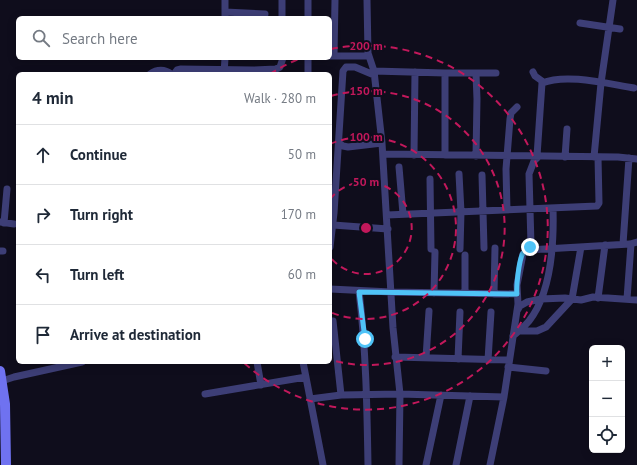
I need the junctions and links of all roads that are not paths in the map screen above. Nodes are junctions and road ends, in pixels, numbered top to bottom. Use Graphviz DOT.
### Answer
graph roads {
  1 [pos="225,0"];
  2 [pos="282,0"];
  3 [pos="308,0"];
  4 [pos="335,0"];
  5 [pos="368,0"];
  6 [pos="613,0"];
  7 [pos="265,14"];
  8 [pos="225,15"];
  9 [pos="282,16"];
  10 [pos="308,16"];
  11 [pos="580,23"];
  12 [pos="609,27"];
  13 [pos="620,29"];
  14 [pos="332,56"];
  15 [pos="369,56"];
  16 [pos="225,60"];
  17 [pos="282,60"];
  18 [pos="308,60"];
  19 [pos="153,72"];
  20 [pos="167,72"];
  21 [pos="175,72"];
  22 [pos="225,72"];
  23 [pos="308,72"];
  24 [pos="416,72"];
  25 [pos="534,72"];
  26 [pos="374,73"];
  27 [pos="445,73"];
  28 [pos="496,73"];
  29 [pos="476,74"];
  30 [pos="542,83"];
  31 [pos="602,83"];
  32 [pos="634,88"];
  33 [pos="517,107"];
  34 [pos="567,129"];
  35 [pos="339,143"];
  36 [pos="382,143"];
  37 [pos="383,154"];
  38 [pos="414,155"];
  39 [pos="445,155"];
  40 [pos="476,156"];
  41 [pos="507,156"];
  42 [pos="538,156"];
  43 [pos="565,157"];
  44 [pos="596,157"];
  45 [pos="629,158"];
  46 [pos="637,159"];
  47 [pos="400,167"];
  48 [pos="333,172"];
  49 [pos="459,174"];
  50 [pos="482,175"];
  51 [pos="430,179"];
  52 [pos="7,189"];
  53 [pos="553,208"];
  54 [pos="530,209"];
  55 [pos="507,210"];
  56 [pos="484,211"];
  57 [pos="461,212"];
  58 [pos="431,213"];
  59 [pos="403,214"];
  60 [pos="387,215"];
  61 [pos="2,223"];
  62 [pos="14,224"];
  63 [pos="333,225"];
  64 [pos="388,229"];
  65 [pos="332,232"];
  66 [pos="634,243"];
  67 [pos="623,244"];
  68 [pos="605,245"];
  69 [pos="581,247"];
  70 [pos="484,248"];
  71 [pos="495,248"];
  72 [pos="552,248"];
  73 [pos="528,250"];
  74 [pos="332,289"];
  75 [pos="359,292"];
  76 [pos="392,292"];
  77 [pos="434,293"];
  78 [pos="465,293"];
  79 [pos="494,294"];
  80 [pos="517,294"];
  81 [pos="598,298"];
  82 [pos="541,299"];
  83 [pos="572,299"];
  84 [pos="627,299"];
  85 [pos="637,300"];
  86 [pos="429,311"];
  87 [pos="517,311"];
  88 [pos="460,312"];
  89 [pos="491,312"];
  90 [pos="333,321"];
  91 [pos="516,334"];
  92 [pos="395,357"];
  93 [pos="426,358"];
  94 [pos="458,359"];
  95 [pos="488,360"];
  96 [pos="74,364"];
  97 [pos="257,364"];
  98 [pos="303,364"];
  99 [pos="509,364"];
  100 [pos="0,371"];
  101 [pos="546,371"];
  102 [pos="306,377"];
  103 [pos="2,381"];
  104 [pos="261,385"];
  105 [pos="206,394"];
  106 [pos="367,394"];
  107 [pos="400,394"];
  108 [pos="341,395"];
  109 [pos="441,395"];
  110 [pos="470,396"];
  111 [pos="504,397"];
  112 [pos="310,399"];
  113 [pos="6,465"];
  114 [pos="323,465"];
  115 [pos="368,465"];
  116 [pos="399,465"];
  117 [pos="426,465"];
  118 [pos="456,465"];
  119 [pos="490,465"];
  1 -- 8 [label="street"];
  2 -- 9 [label="street"];
  3 -- 10 [label="street"];
  4 -- 14 [label="street"];
  5 -- 15 [label="street"];
  6 -- 12 [label="street"];
  7 -- 8 [label="street"];
  11 -- 12 [label="street"];
  12 -- 13 [label="street"];
  12 -- 31 [label="street"];
  14 -- 15 [label="street"];
  15 -- 26 [label="street"];
  16 -- 22 [label="street"];
  17 -- 22 [label="street"];
  18 -- 23 [label="street"];
  19 -- 20 [label="street"];
  21 -- 22 [label="street"];
  24 -- 26 [label="street"];
  24 -- 27 [label="street"];
  24 -- 38 [label="street"];
  25 -- 30 [label="street"];
  26 -- 35 [label="street"];
  26 -- 36 [label="street"];
  27 -- 29 [label="street"];
  27 -- 39 [label="street"];
  28 -- 29 [label="street"];
  29 -- 40 [label="street"];
  30 -- 31 [label="street"];
  30 -- 42 [label="street"];
  31 -- 32 [label="street"];
  31 -- 44 [label="street"];
  33 -- 41 [label="street"];
  34 -- 43 [label="street"];
  35 -- 36 [label="street"];
  35 -- 48 [label="street"];
  36 -- 37 [label="street"];
  37 -- 38 [label="street"];
  37 -- 60 [label="street"];
  38 -- 39 [label="street"];
  39 -- 40 [label="street"];
  40 -- 41 [label="street"];
  41 -- 42 [label="street"];
  41 -- 55 [label="street"];
  42 -- 43 [label="street"];
  42 -- 54 [label="street"];
  43 -- 44 [label="street"];
  44 -- 45 [label="street"];
  44 -- 53 [label="street"];
  45 -- 46 [label="street"];
  45 -- 67 [label="street"];
  47 -- 59 [label="street"];
  48 -- 63 [label="street"];
  49 -- 57 [label="street"];
  50 -- 56 [label="street"];
  51 -- 58 [label="street"];
  52 -- 61 [label="street"];
  53 -- 54 [label="street"];
  53 -- 72 [label="street"];
  54 -- 55 [label="street"];
  54 -- 73 [label="street"];
  55 -- 56 [label="street"];
  56 -- 57 [label="street"];
  56 -- 70 [label="street"];
  57 -- 58 [label="street"];
  57 -- 78 [label="street"];
  58 -- 59 [label="street"];
  58 -- 77 [label="street"];
  59 -- 60 [label="street"];
  60 -- 64 [label="street"];
  61 -- 62 [label="street"];
  63 -- 64 [label="street"];
  63 -- 65 [label="street"];
  64 -- 76 [label="street"];
  66 -- 67 [label="street"];
  66 -- 84 [label="street"];
  67 -- 68 [label="street"];
  68 -- 69 [label="street"];
  68 -- 81 [label="street"];
  69 -- 72 [label="street"];
  69 -- 83 [label="street"];
  71 -- 79 [label="street"];
  72 -- 73 [label="street"];
  72 -- 82 [label="street"];
  73 -- 80 [label="street"];
  74 -- 75 [label="street"];
  75 -- 76 [label="street"];
  75 -- 106 [label="street"];
  76 -- 77 [label="street"];
  76 -- 92 [label="street"];
  77 -- 78 [label="street"];
  78 -- 79 [label="street"];
  79 -- 80 [label="street"];
  80 -- 87 [label="street"];
  81 -- 83 [label="street"];
  81 -- 84 [label="street"];
  82 -- 83 [label="street"];
  82 -- 87 [label="street"];
  82 -- 91 [label="street"];
  83 -- 91 [label="street"];
  84 -- 85 [label="street"];
  86 -- 93 [label="street"];
  87 -- 91 [label="street"];
  88 -- 94 [label="street"];
  89 -- 95 [label="street"];
  90 -- 108 [label="street"];
  91 -- 99 [label="street"];
  92 -- 93 [label="street"];
  92 -- 107 [label="street"];
  93 -- 94 [label="street"];
  94 -- 95 [label="street"];
  95 -- 99 [label="street"];
  96 -- 103 [label="street"];
  97 -- 104 [label="street"];
  98 -- 102 [label="street"];
  99 -- 101 [label="street"];
  99 -- 111 [label="street"];
  100 -- 103 [label="street"];
  102 -- 104 [label="street"];
  102 -- 112 [label="street"];
  103 -- 113 [label="street"];
  104 -- 105 [label="street"];
  106 -- 107 [label="street"];
  106 -- 108 [label="street"];
  106 -- 115 [label="street"];
  107 -- 109 [label="street"];
  107 -- 116 [label="street"];
  108 -- 112 [label="street"];
  109 -- 110 [label="street"];
  109 -- 117 [label="street"];
  110 -- 111 [label="street"];
  110 -- 118 [label="street"];
  111 -- 119 [label="street"];
  112 -- 114 [label="street"];
}
